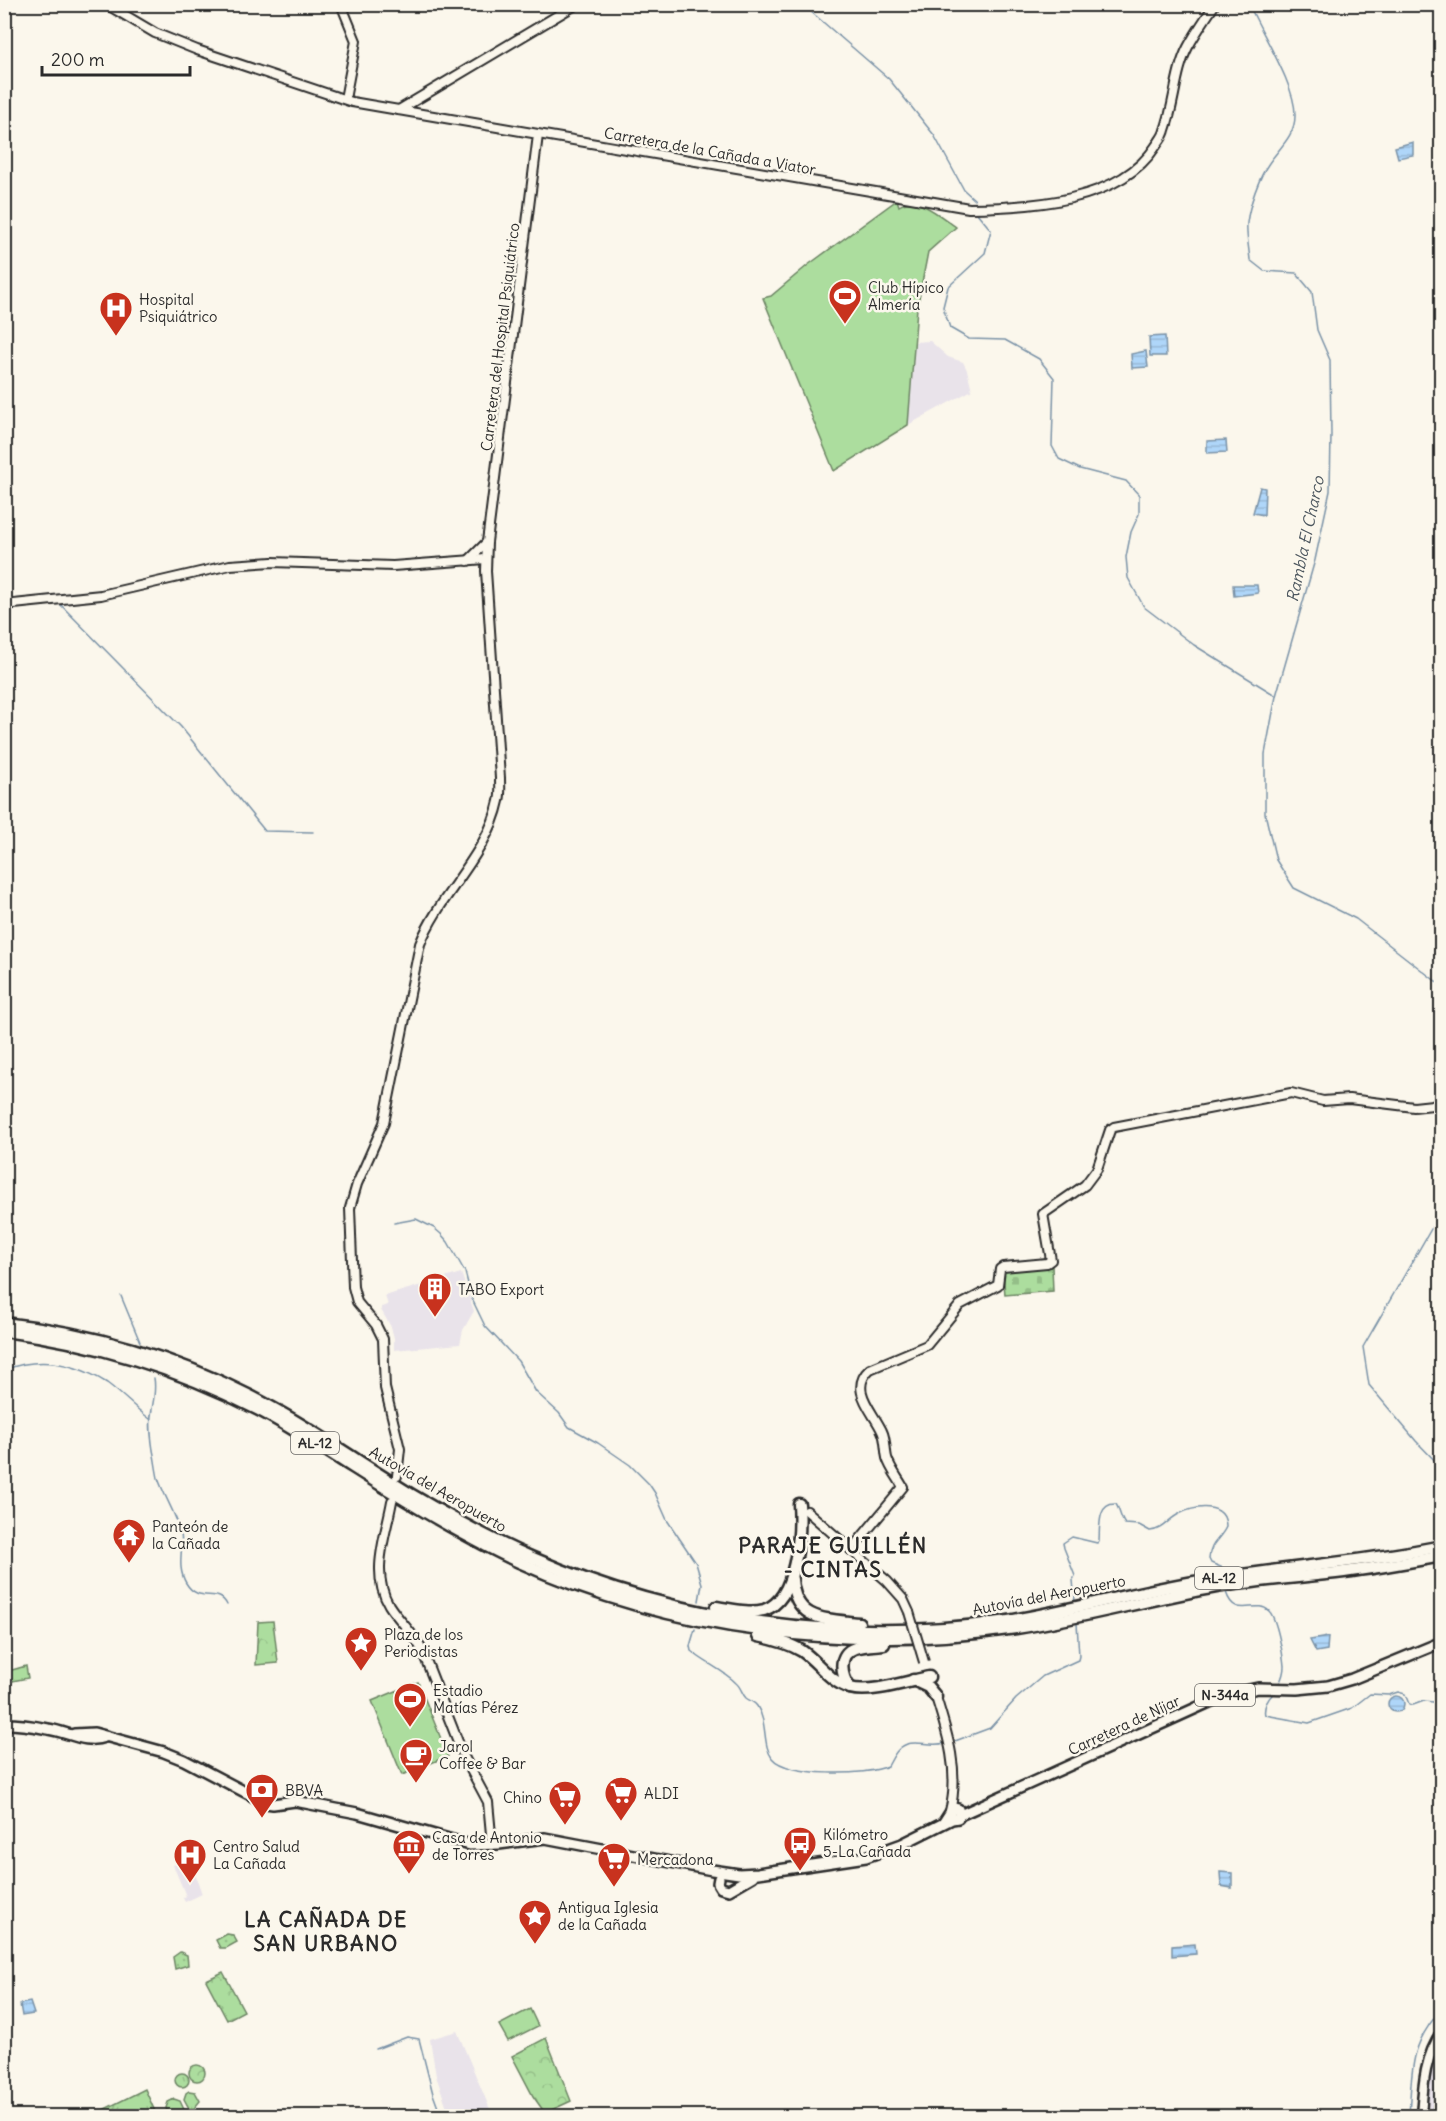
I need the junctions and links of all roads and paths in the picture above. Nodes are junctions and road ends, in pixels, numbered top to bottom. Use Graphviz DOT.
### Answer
graph roads {
  1 [pos="106,4"];
  2 [pos="341,4"];
  3 [pos="577,4"];
  4 [pos="1215,4"];
  5 [pos="345,99"];
  6 [pos="399,110"];
  7 [pos="535,135"];
  8 [pos="548,137"];
  9 [pos="538,144"];
  10 [pos="487,542"];
  11 [pos="486,559"];
  12 [pos="468,561"];
  13 [pos="486,571"];
  14 [pos="4,605"];
  15 [pos="1442,1104"];
  16 [pos="4,1323"];
  17 [pos="4,1331"];
  18 [pos="397,1476"];
  19 [pos="392,1502"];
  20 [pos="803,1507"];
  21 [pos="1442,1546"];
  22 [pos="851,1550"];
  23 [pos="1442,1556"];
  24 [pos="792,1575"];
  25 [pos="621,1591"];
  26 [pos="670,1613"];
  27 [pos="927,1629"];
  28 [pos="942,1636"];
  29 [pos="1442,1642"];
  30 [pos="924,1662"];
  31 [pos="929,1677"];
  32 [pos="912,1680"];
  33 [pos="851,1688"];
  34 [pos="936,1697"];
  35 [pos="4,1722"];
  36 [pos="954,1811"];
  37 [pos="492,1845"];
  38 [pos="722,1873"];
  39 [pos="758,1873"];
  40 [pos="736,1885"];
  41 [pos="1442,2032"];
  42 [pos="1421,2116"];
  1 -- 5 [label="street, Carretera de la Cañada a Viator"];
  2 -- 5 [label="street"];
  3 -- 6 [label="street"];
  4 -- 8 [label="street, Carretera de la Cañada a Viator"];
  5 -- 6 [label="street, Carretera de la Cañada a Viator"];
  6 -- 7 [label="street, Carretera de la Cañada a Viator"];
  7 -- 8 [label="street, Carretera de la Cañada a Viator"];
  7 -- 9 [label="street"];
  8 -- 9 [label="street"];
  9 -- 10 [label="street, Carretera del Hospital Psiquiátrico"];
  10 -- 11 [label="street, Carretera del Hospital Psiquiátrico"];
  10 -- 12 [label="street"];
  11 -- 12 [label="street"];
  11 -- 13 [label="street, Carretera del Hospital Psiquiátrico"];
  12 -- 13 [label="street"];
  12 -- 14 [label="street"];
  13 -- 18 [label="street, Carretera del Hospital Psiquiátrico"];
  15 -- 22 [label="street"];
  16 -- 25 [label="highway, Autovía del Aeropuerto / AL-12"];
  17 -- 26 [label="highway, Autovía del Aeropuerto / AL-12"];
  19 -- 37 [label="street"];
  20 -- 22 [label="street"];
  20 -- 24 [label="highway"];
  21 -- 27 [label="highway, Autovía del Aeropuerto / AL-12"];
  22 -- 30 [label="street, bridge"];
  23 -- 28 [label="highway, Autovía del Aeropuerto / AL-12"];
  24 -- 25 [label="highway"];
  24 -- 27 [label="highway"];
  25 -- 27 [label="highway, Autovía del Aeropuerto / AL-12"];
  26 -- 28 [label="highway, Autovía del Aeropuerto / AL-12"];
  26 -- 33 [label="highway"];
  28 -- 33 [label="highway"];
  29 -- 36 [label="main road, Carretera de Níjar / N-344a"];
  30 -- 31 [label="street"];
  30 -- 32 [label="highway"];
  31 -- 32 [label="highway"];
  31 -- 34 [label="street"];
  32 -- 33 [label="highway"];
  32 -- 34 [label="highway"];
  34 -- 36 [label="street"];
  35 -- 37 [label="main road, Carretera de Níjar"];
  36 -- 39 [label="main road, Carretera de Níjar"];
  37 -- 38 [label="main road, Carretera de Níjar"];
  38 -- 39 [label="main road, Carretera de Níjar"];
  38 -- 40 [label="main road"];
  38 -- 40 [label="main road"];
  39 -- 40 [label="main road, Carretera de Níjar"];
  41 -- 42 [label="main road"];
}
